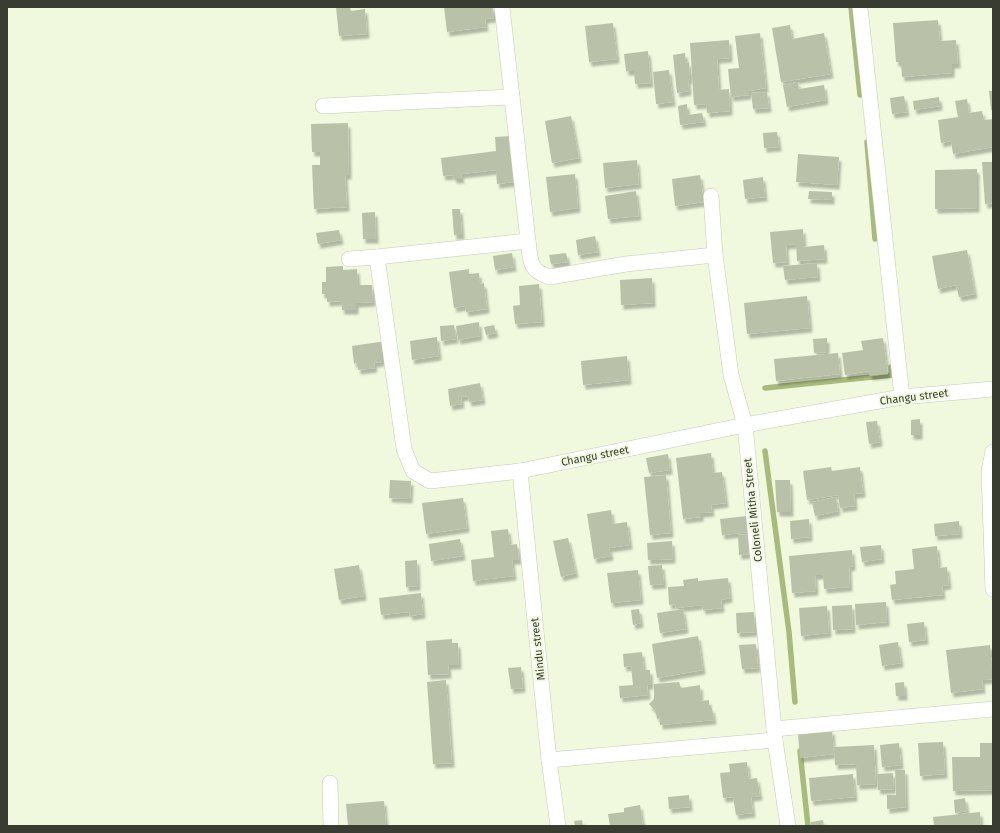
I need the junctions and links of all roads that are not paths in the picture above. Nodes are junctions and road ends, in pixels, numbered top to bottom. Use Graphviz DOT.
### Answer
graph roads {
  1 [pos="502,7"];
  2 [pos="860,7"];
  3 [pos="512,97"];
  4 [pos="323,106"];
  5 [pos="711,196"];
  6 [pos="528,241"];
  7 [pos="715,255"];
  8 [pos="377,257"];
  9 [pos="349,259"];
  10 [pos="993,390"];
  11 [pos="902,397"];
  12 [pos="745,425"];
  13 [pos="993,452"];
  14 [pos="520,471"];
  15 [pos="993,589"];
  16 [pos="993,709"];
  17 [pos="775,735"];
  18 [pos="550,760"];
  19 [pos="330,783"];
  20 [pos="331,826"];
  21 [pos="558,826"];
  22 [pos="788,826"];
  1 -- 3 [label="street"];
  2 -- 11 [label="street"];
  3 -- 4 [label="street"];
  3 -- 6 [label="street"];
  5 -- 7 [label="street, Coloneli Mitha Street"];
  6 -- 7 [label="street"];
  6 -- 8 [label="street"];
  7 -- 12 [label="street, Coloneli Mitha Street"];
  8 -- 9 [label="street"];
  8 -- 14 [label="street, Changu street"];
  10 -- 11 [label="street, Changu street"];
  11 -- 12 [label="street, Changu street"];
  12 -- 14 [label="street, Changu street"];
  12 -- 17 [label="street, Coloneli Mitha Street"];
  13 -- 15 [label="street"];
  14 -- 18 [label="street, Mindu street"];
  16 -- 17 [label="street"];
  17 -- 18 [label="street"];
  17 -- 22 [label="street, Coloneli Mitha Street"];
  18 -- 21 [label="street, Mindu street"];
  19 -- 20 [label="street"];
}
